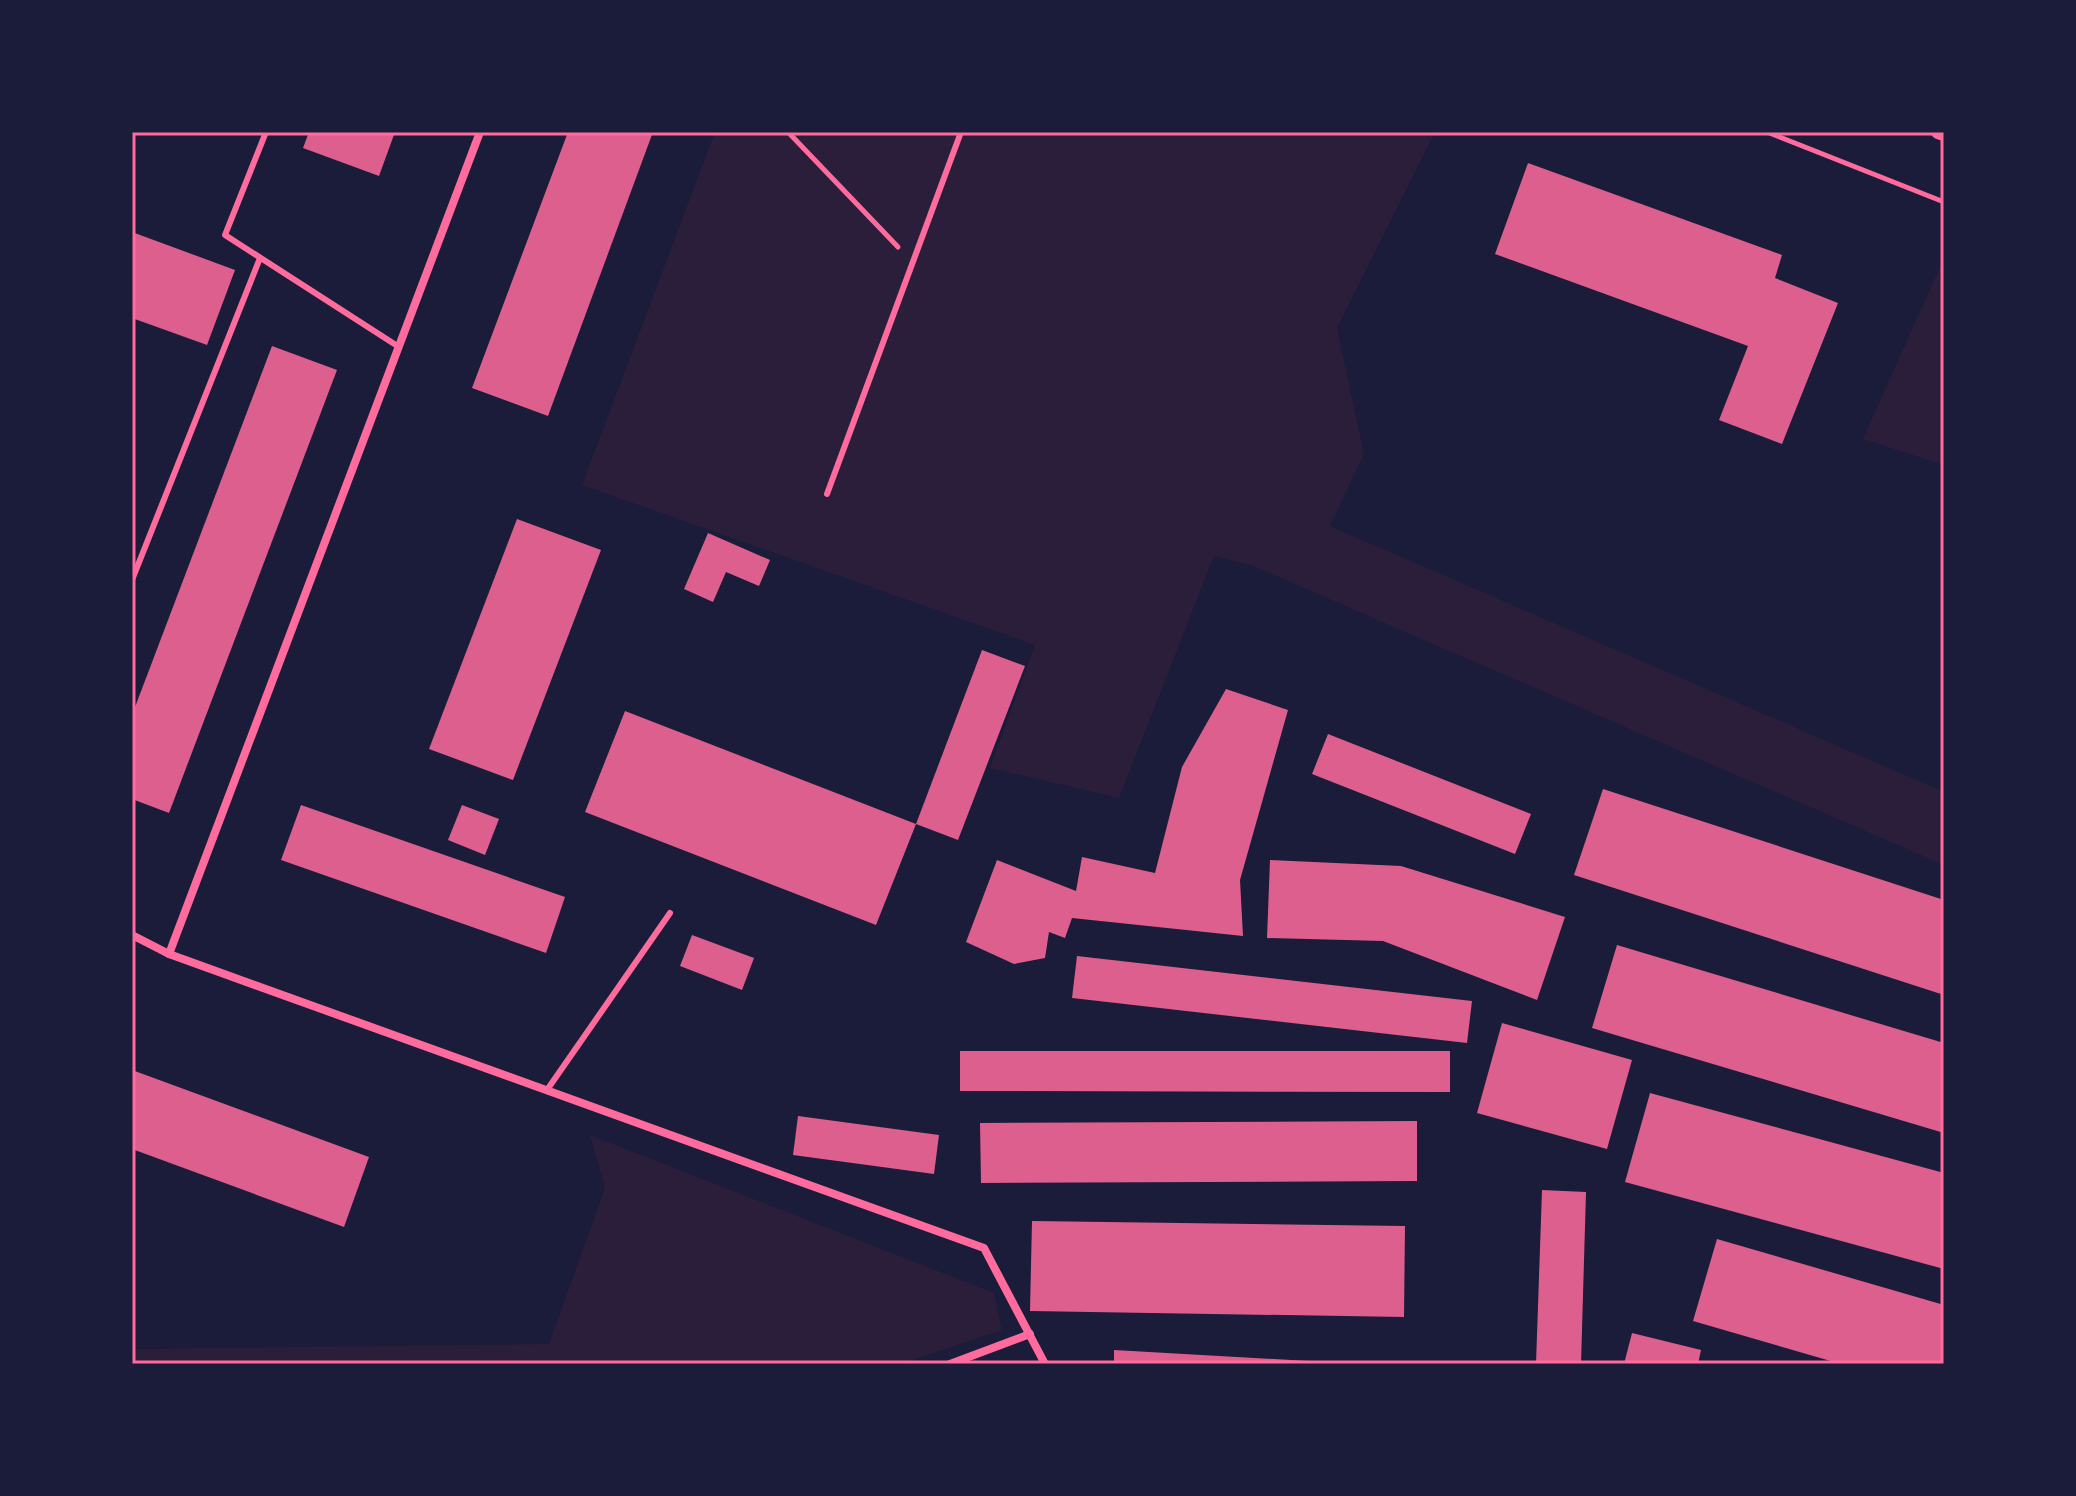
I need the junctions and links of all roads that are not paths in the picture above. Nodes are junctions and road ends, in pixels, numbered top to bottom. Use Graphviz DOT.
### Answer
graph roads {
  1 [pos="266,132"];
  2 [pos="480,132"];
  3 [pos="961,132"];
  4 [pos="1938,132"];
  5 [pos="1944,134"];
  6 [pos="260,258"];
  7 [pos="399,347"];
  8 [pos="827,494"];
  9 [pos="132,580"];
  10 [pos="670,913"];
  11 [pos="132,935"];
  12 [pos="169,954"];
  13 [pos="547,1090"];
  14 [pos="1030,1334"];
  15 [pos="950,1364"];
  16 [pos="1045,1364"];
  1 -- 6 [label="lane"];
  2 -- 7 [label="street"];
  3 -- 8 [label="lane"];
  4 -- 5 [label="street"];
  6 -- 7 [label="lane"];
  6 -- 9 [label="lane"];
  7 -- 12 [label="street"];
  10 -- 13 [label="lane"];
  11 -- 12 [label="street"];
  12 -- 13 [label="street"];
  13 -- 14 [label="street"];
  14 -- 15 [label="street"];
  14 -- 16 [label="street"];
}
